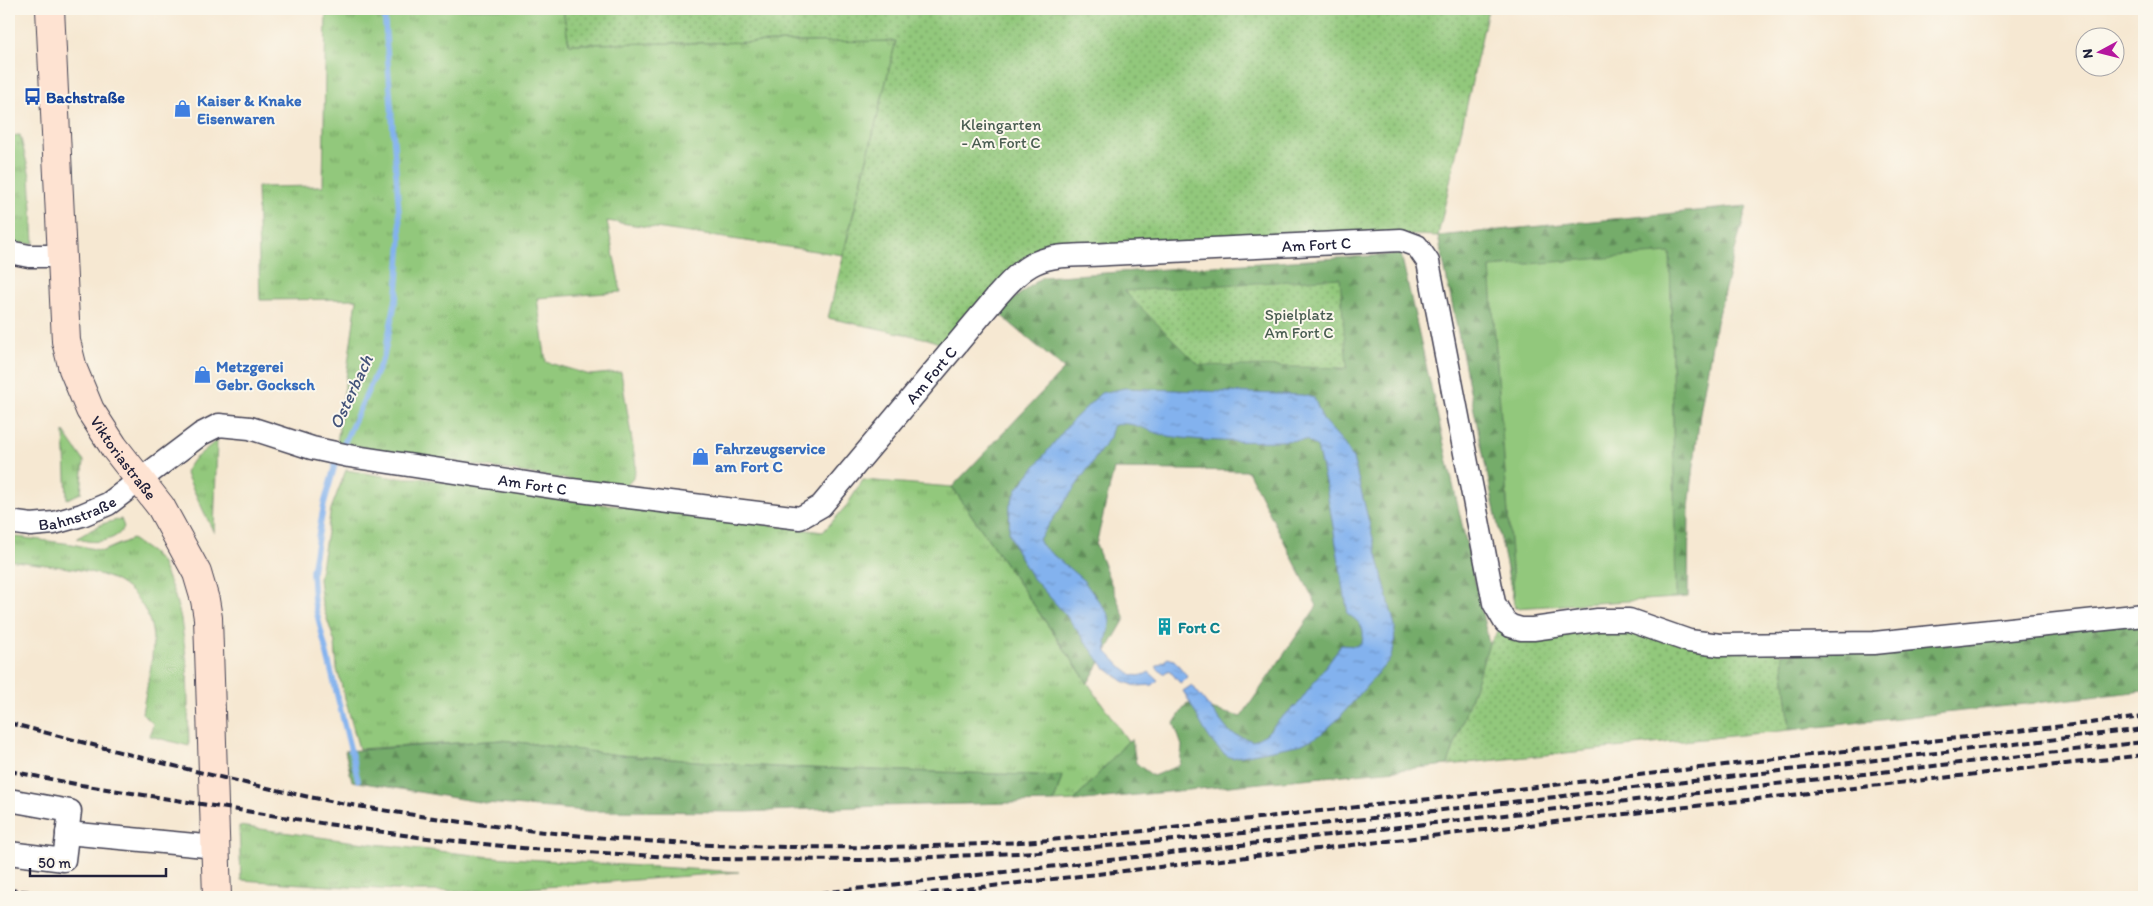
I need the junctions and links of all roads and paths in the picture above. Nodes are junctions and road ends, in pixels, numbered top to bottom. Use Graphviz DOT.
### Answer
graph roads {
  1 [pos="50,9"];
  2 [pos="9,252"];
  3 [pos="62,256"];
  4 [pos="138,480"];
  5 [pos="9,522"];
  6 [pos="2144,615"];
  7 [pos="9,800"];
  8 [pos="67,832"];
  9 [pos="216,847"];
  10 [pos="9,853"];
  11 [pos="217,897"];
  1 -- 3 [label="main road, Viktoriastraße"];
  2 -- 3 [label="street"];
  3 -- 4 [label="main road, Viktoriastraße"];
  4 -- 5 [label="street, Bahnstraße"];
  4 -- 6 [label="street, Am Fort C"];
  4 -- 9 [label="main road, Viktoriastraße"];
  7 -- 8 [label="street"];
  8 -- 9 [label="street"];
  8 -- 10 [label="street"];
  9 -- 11 [label="main road, Viktoriastraße"];
}
